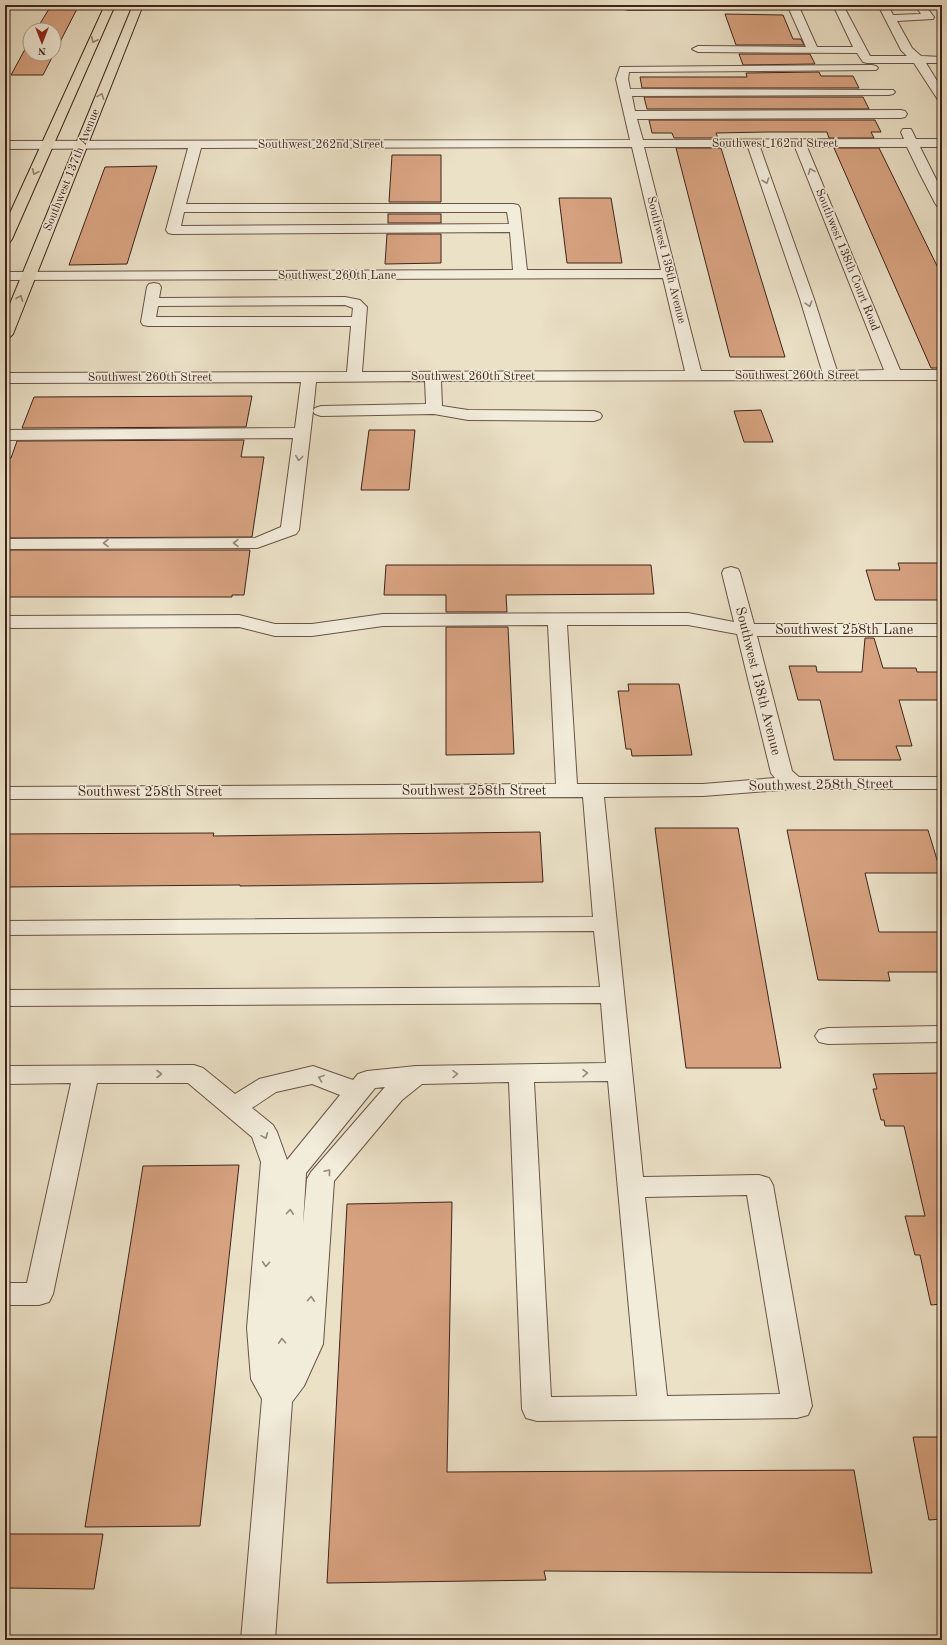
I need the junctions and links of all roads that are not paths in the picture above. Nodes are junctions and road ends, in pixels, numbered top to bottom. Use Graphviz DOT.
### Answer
graph roads {
  1 [pos="110,5"];
  2 [pos="138,5"];
  3 [pos="883,5"];
  4 [pos="920,5"];
  5 [pos="793,6"];
  6 [pos="838,6"];
  7 [pos="629,7"];
  8 [pos="891,18"];
  9 [pos="698,50"];
  10 [pos="813,50"];
  11 [pos="866,59"];
  12 [pos="918,60"];
  13 [pos="942,60"];
  14 [pos="795,92"];
  15 [pos="889,92"];
  16 [pos="625,93"];
  17 [pos="715,93"];
  18 [pos="942,98"];
  19 [pos="805,114"];
  20 [pos="900,114"];
  21 [pos="631,115"];
  22 [pos="722,115"];
  23 [pos="913,143"];
  24 [pos="942,143"];
  25 [pos="753,144"];
  26 [pos="800,144"];
  27 [pos="637,145"];
  28 [pos="5,146"];
  29 [pos="46,146"];
  30 [pos="82,146"];
  31 [pos="195,146"];
  32 [pos="926,174"];
  33 [pos="942,174"];
  34 [pos="942,203"];
  35 [pos="178,208"];
  36 [pos="516,228"];
  37 [pos="5,239"];
  38 [pos="669,274"];
  39 [pos="520,275"];
  40 [pos="5,276"];
  41 [pos="28,276"];
  42 [pos="157,276"];
  43 [pos="152,302"];
  44 [pos="360,321"];
  45 [pos="5,334"];
  46 [pos="942,375"];
  47 [pos="694,376"];
  48 [pos="831,376"];
  49 [pos="894,376"];
  50 [pos="354,377"];
  51 [pos="433,377"];
  52 [pos="5,378"];
  53 [pos="309,378"];
  54 [pos="434,409"];
  55 [pos="321,411"];
  56 [pos="594,416"];
  57 [pos="302,433"];
  58 [pos="5,435"];
  59 [pos="5,544"];
  60 [pos="731,573"];
  61 [pos="557,620"];
  62 [pos="5,622"];
  63 [pos="746,630"];
  64 [pos="942,630"];
  65 [pos="794,783"];
  66 [pos="942,783"];
  67 [pos="567,791"];
  68 [pos="593,791"];
  69 [pos="5,793"];
  70 [pos="605,924"];
  71 [pos="5,928"];
  72 [pos="613,995"];
  73 [pos="5,998"];
  74 [pos="942,1034"];
  75 [pos="828,1036"];
  76 [pos="620,1072"];
  77 [pos="86,1074"];
  78 [pos="520,1074"];
  79 [pos="5,1075"];
  80 [pos="416,1075"];
  81 [pos="358,1092"];
  82 [pos="234,1107"];
  83 [pos="630,1187"];
  84 [pos="5,1294"];
  85 [pos="285,1389"];
  86 [pos="653,1408"];
  87 [pos="258,1640"];
  1 -- 29 [label="main road, one-way"];
  30 -- 2 [label="main road, Southwest 137th Avenue, one-way"];
  3 -- 8 [label="street"];
  4 -- 8 [label="street"];
  5 -- 6 [label="street"];
  5 -- 7 [label="street"];
  5 -- 10 [label="street"];
  6 -- 11 [label="street"];
  8 -- 12 [label="street"];
  9 -- 10 [label="street"];
  10 -- 11 [label="street"];
  11 -- 12 [label="street"];
  11 -- 15 [label="street"];
  11 -- 16 [label="street, Southwest 138th Avenue"];
  12 -- 13 [label="street"];
  12 -- 18 [label="street"];
  14 -- 15 [label="street"];
  14 -- 17 [label="street"];
  14 -- 19 [label="street"];
  15 -- 20 [label="street"];
  16 -- 17 [label="street"];
  16 -- 21 [label="street, Southwest 138th Avenue"];
  17 -- 22 [label="street"];
  19 -- 20 [label="street"];
  19 -- 22 [label="street"];
  20 -- 23 [label="street"];
  21 -- 22 [label="street"];
  21 -- 27 [label="street, Southwest 138th Avenue"];
  23 -- 24 [label="street, Southwest 162nd Street"];
  23 -- 26 [label="street, Southwest 162nd Street"];
  23 -- 32 [label="street"];
  25 -- 26 [label="street, Southwest 162nd Street"];
  25 -- 27 [label="street, Southwest 162nd Street"];
  25 -- 48 [label="street, one-way"];
  49 -- 26 [label="street, Southwest 138th Court Road, one-way"];
  27 -- 31 [label="street, Southwest 262nd Street"];
  27 -- 38 [label="street, Southwest 138th Avenue"];
  28 -- 29 [label="street, Southwest 262nd Street"];
  29 -- 30 [label="street, Southwest 262nd Street"];
  29 -- 37 [label="main road, one-way"];
  30 -- 31 [label="street, Southwest 262nd Street"];
  30 -- 41 [label="main road, Southwest 137th Avenue"];
  31 -- 35 [label="street"];
  32 -- 33 [label="street"];
  32 -- 34 [label="street"];
  35 -- 36 [label="street"];
  35 -- 36 [label="street"];
  36 -- 39 [label="street"];
  38 -- 39 [label="street, Southwest 260th Lane"];
  38 -- 47 [label="street, Southwest 138th Avenue"];
  39 -- 42 [label="street, Southwest 260th Lane"];
  40 -- 41 [label="street, Southwest 260th Lane"];
  41 -- 42 [label="street, Southwest 260th Lane"];
  45 -- 41 [label="main road, Southwest 137th Avenue, one-way"];
  42 -- 43 [label="street"];
  43 -- 44 [label="street"];
  43 -- 44 [label="street"];
  44 -- 50 [label="street"];
  46 -- 49 [label="street, Southwest 260th Street"];
  47 -- 48 [label="street, Southwest 260th Street"];
  47 -- 51 [label="street, Southwest 260th Street"];
  48 -- 49 [label="street, Southwest 260th Street"];
  50 -- 51 [label="street, Southwest 260th Street"];
  50 -- 53 [label="street, Southwest 260th Street"];
  51 -- 54 [label="street"];
  52 -- 53 [label="street, Southwest 260th Street"];
  53 -- 57 [label="street"];
  54 -- 55 [label="street"];
  54 -- 56 [label="street"];
  57 -- 58 [label="street"];
  57 -- 59 [label="street, one-way"];
  60 -- 63 [label="street, Southwest 138th Avenue"];
  61 -- 62 [label="street, Southwest 258th Lane"];
  61 -- 63 [label="street, Southwest 258th Lane"];
  61 -- 67 [label="street"];
  63 -- 64 [label="street, Southwest 258th Lane"];
  63 -- 65 [label="street, Southwest 138th Avenue"];
  65 -- 66 [label="street, Southwest 258th Street"];
  65 -- 68 [label="street, Southwest 258th Street"];
  67 -- 68 [label="street, Southwest 258th Street"];
  67 -- 69 [label="street, Southwest 258th Street"];
  68 -- 70 [label="street"];
  70 -- 71 [label="street"];
  70 -- 72 [label="street"];
  72 -- 73 [label="street"];
  72 -- 76 [label="street"];
  74 -- 75 [label="street"];
  78 -- 76 [label="street, one-way"];
  76 -- 83 [label="street"];
  77 -- 79 [label="street"];
  77 -- 82 [label="street, one-way"];
  77 -- 84 [label="street"];
  80 -- 78 [label="street, one-way"];
  78 -- 86 [label="street"];
  80 -- 81 [label="street"];
  85 -- 80 [label="street, one-way"];
  81 -- 82 [label="street, one-way"];
  85 -- 81 [label="street, one-way"];
  82 -- 85 [label="street, one-way"];
  83 -- 86 [label="street"];
  83 -- 86 [label="street"];
  85 -- 87 [label="street"];
}
